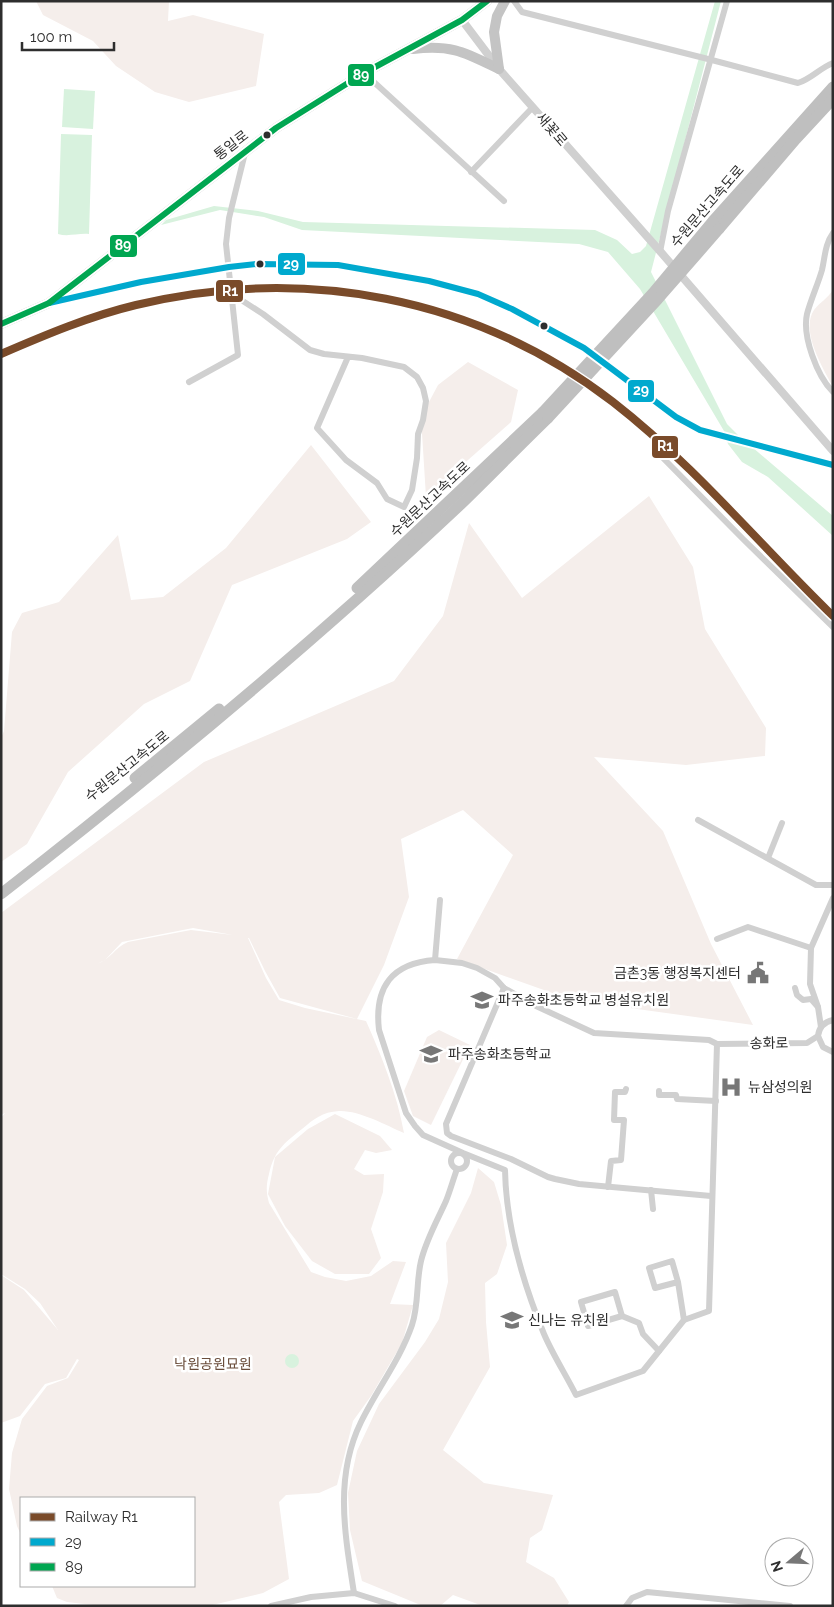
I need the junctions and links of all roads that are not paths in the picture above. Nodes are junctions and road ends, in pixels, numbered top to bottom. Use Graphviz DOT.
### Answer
graph roads {
  1 [pos="504,1"];
  2 [pos="514,1"];
  3 [pos="727,1"];
  4 [pos="484,2"];
  5 [pos="462,20"];
  6 [pos="407,50"];
  7 [pos="709,59"];
  8 [pos="833,63"];
  9 [pos="500,69"];
  10 [pos="364,73"];
  11 [pos="833,87"];
  12 [pos="833,99"];
  13 [pos="533,107"];
  14 [pos="246,151"];
  15 [pos="471,172"];
  16 [pos="504,201"];
  17 [pos="716,225"];
  18 [pos="833,233"];
  19 [pos="660,251"];
  20 [pos="230,267"];
  21 [pos="232,294"];
  22 [pos="49,303"];
  23 [pos="1,324"];
  24 [pos="348,358"];
  25 [pos="189,382"];
  26 [pos="833,392"];
  27 [pos="545,415"];
  28 [pos="833,451"];
  29 [pos="664,458"];
  30 [pos="833,465"];
  31 [pos="833,626"];
  32 [pos="698,820"];
  33 [pos="782,823"];
  34 [pos="768,858"];
  35 [pos="1,885"];
  36 [pos="833,885"];
  37 [pos="1,894"];
  38 [pos="833,898"];
  39 [pos="440,900"];
  40 [pos="717,939"];
  41 [pos="811,948"];
  42 [pos="435,960"];
  43 [pos="504,988"];
  44 [pos="795,988"];
  45 [pos="818,1006"];
  46 [pos="833,1020"];
  47 [pos="821,1027"];
  48 [pos="818,1036"];
  49 [pos="808,1043"];
  50 [pos="717,1044"];
  51 [pos="820,1044"];
  52 [pos="833,1052"];
  53 [pos="626,1089"];
  54 [pos="659,1091"];
  55 [pos="716,1100"];
  56 [pos="463,1153"];
  57 [pos="511,1159"];
  58 [pos="457,1169"];
  59 [pos="505,1170"];
  60 [pos="608,1187"];
  61 [pos="651,1190"];
  62 [pos="711,1196"];
  63 [pos="653,1209"];
  64 [pos="678,1282"];
  65 [pos="622,1316"];
  66 [pos="684,1320"];
  67 [pos="659,1351"];
  68 [pos="354,1593"];
  69 [pos="629,1604"];
  70 [pos="271,1606"];
  71 [pos="395,1606"];
  72 [pos="790,1606"];
  1 -- 9 [label="main road"];
  2 -- 7 [label="street"];
  3 -- 7 [label="street"];
  4 -- 5 [label="main road, 통일로"];
  5 -- 6 [label="main road, 통일로"];
  5 -- 9 [label="street, 새꽃로"];
  6 -- 9 [label="main road"];
  6 -- 10 [label="main road, 통일로"];
  7 -- 8 [label="street"];
  7 -- 19 [label="street"];
  9 -- 13 [label="street, 새꽃로"];
  10 -- 14 [label="main road, 통일로"];
  10 -- 15 [label="street"];
  11 -- 17 [label="highway, 수원문산고속도로"];
  12 -- 17 [label="highway, 수원문산고속도로"];
  13 -- 15 [label="street"];
  13 -- 19 [label="street, 새꽃로"];
  14 -- 20 [label="street"];
  14 -- 22 [label="main road, 통일로"];
  15 -- 16 [label="street"];
  17 -- 27 [label="highway, 수원문산고속도로, bridge"];
  18 -- 26 [label="street"];
  19 -- 28 [label="street"];
  20 -- 21 [label="street"];
  20 -- 22 [label="street"];
  20 -- 30 [label="street"];
  21 -- 24 [label="street"];
  21 -- 25 [label="street"];
  22 -- 23 [label="main road, 통일로"];
  24 -- 24 [label="street"];
  27 -- 35 [label="highway, 수원문산고속도로"];
  27 -- 37 [label="highway, 수원문산고속도로"];
  29 -- 31 [label="street"];
  32 -- 34 [label="street"];
  33 -- 34 [label="street"];
  34 -- 36 [label="street"];
  38 -- 41 [label="street"];
  39 -- 42 [label="street"];
  40 -- 41 [label="street"];
  41 -- 45 [label="street"];
  42 -- 43 [label="street, 송화로"];
  42 -- 56 [label="street, 송화로"];
  43 -- 50 [label="street, 송화로"];
  43 -- 57 [label="street"];
  44 -- 45 [label="street"];
  45 -- 47 [label="street"];
  46 -- 47 [label="street"];
  47 -- 48 [label="street"];
  48 -- 49 [label="street, 송화로"];
  48 -- 51 [label="street"];
  49 -- 50 [label="street, 송화로"];
  49 -- 51 [label="street"];
  50 -- 55 [label="street"];
  51 -- 52 [label="street"];
  53 -- 60 [label="street"];
  54 -- 55 [label="street"];
  55 -- 62 [label="street"];
  56 -- 58 [label="street"];
  56 -- 58 [label="street"];
  56 -- 59 [label="street, 송화로"];
  57 -- 59 [label="street"];
  57 -- 60 [label="street"];
  58 -- 68 [label="street"];
  59 -- 67 [label="street"];
  60 -- 61 [label="street"];
  61 -- 62 [label="street"];
  61 -- 63 [label="street"];
  62 -- 66 [label="street"];
  64 -- 64 [label="street"];
  64 -- 66 [label="street"];
  65 -- 65 [label="street"];
  65 -- 67 [label="street"];
  66 -- 67 [label="street"];
  68 -- 70 [label="street"];
  68 -- 71 [label="street"];
  69 -- 72 [label="street"];
}
